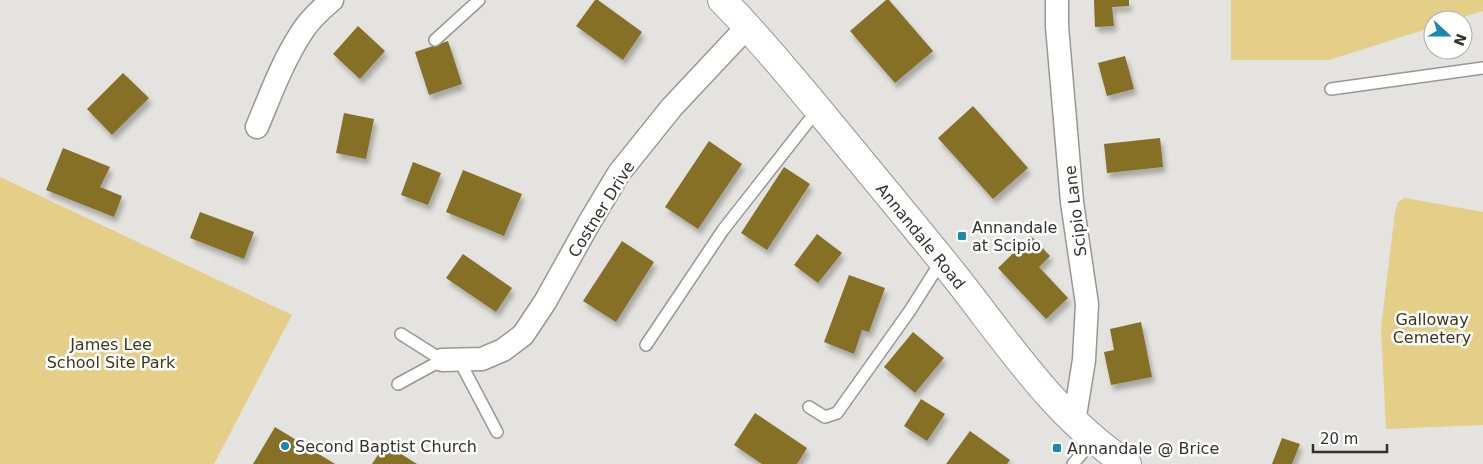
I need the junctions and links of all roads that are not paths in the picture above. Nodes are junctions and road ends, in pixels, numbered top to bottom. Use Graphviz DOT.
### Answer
graph roads {
  1 [pos="332,0"];
  2 [pos="479,0"];
  3 [pos="722,0"];
  4 [pos="1057,0"];
  5 [pos="748,26"];
  6 [pos="435,40"];
  7 [pos="1483,68"];
  8 [pos="1331,89"];
  9 [pos="818,110"];
  10 [pos="257,127"];
  11 [pos="942,260"];
  12 [pos="401,334"];
  13 [pos="646,345"];
  14 [pos="451,360"];
  15 [pos="398,384"];
  16 [pos="809,407"];
  17 [pos="1084,431"];
  18 [pos="497,432"];
  19 [pos="1073,464"];
  20 [pos="1127,464"];
  1 -- 10 [label="street"];
  2 -- 6 [label="lane"];
  3 -- 5 [label="main road, Annandale Road"];
  4 -- 17 [label="street, Scipio Lane"];
  5 -- 9 [label="main road, Annandale Road"];
  5 -- 14 [label="street, Costner Drive"];
  7 -- 8 [label="lane"];
  9 -- 11 [label="main road, Annandale Road"];
  9 -- 13 [label="lane"];
  11 -- 16 [label="lane"];
  11 -- 17 [label="main road, Annandale Road"];
  12 -- 14 [label="lane"];
  14 -- 15 [label="lane"];
  14 -- 18 [label="lane"];
  17 -- 19 [label="lane"];
  17 -- 20 [label="main road, Annandale Road"];
}
